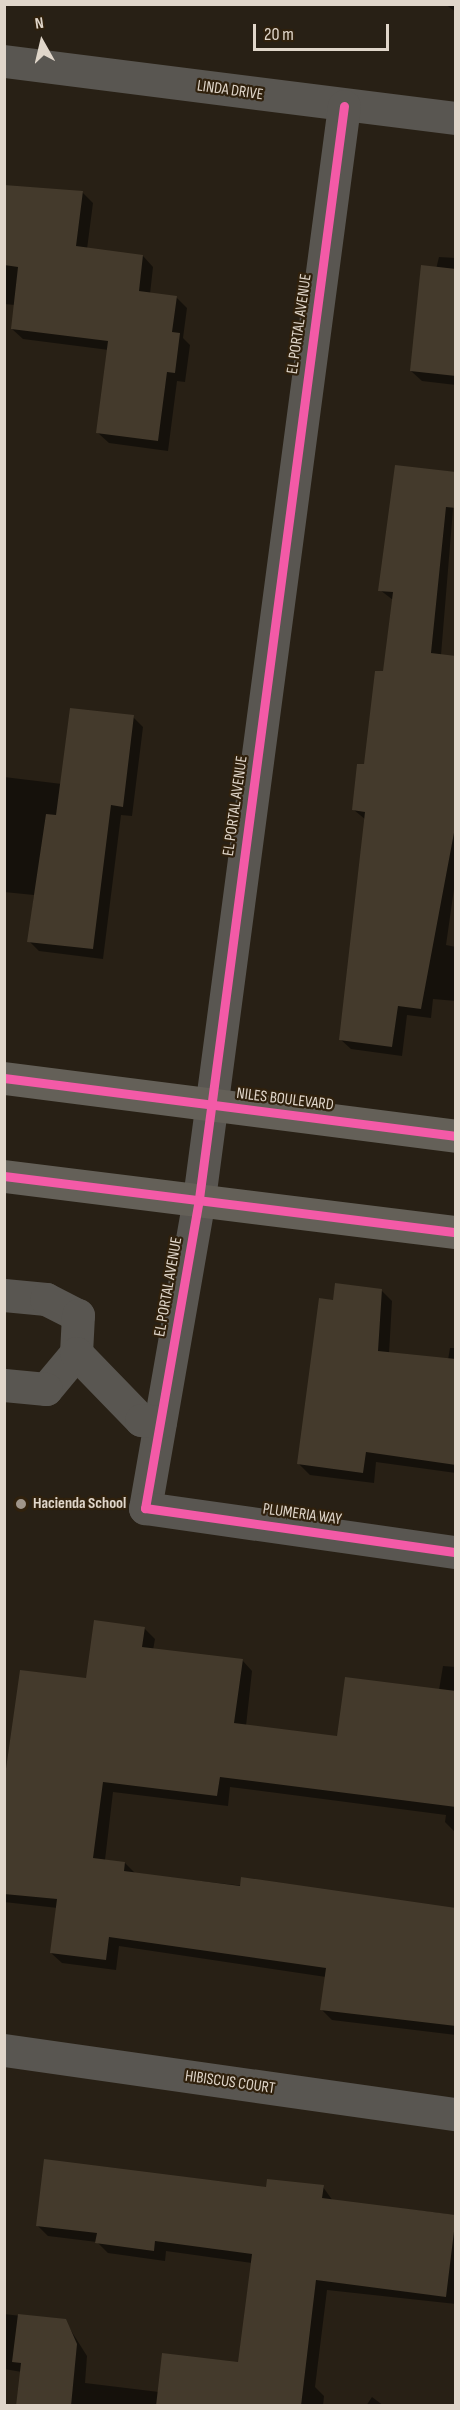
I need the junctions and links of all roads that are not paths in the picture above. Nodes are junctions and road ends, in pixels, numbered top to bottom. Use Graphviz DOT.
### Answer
graph roads {
  1 [pos="4,61"];
  2 [pos="344,106"];
  3 [pos="456,118"];
  4 [pos="4,1078"];
  5 [pos="212,1106"];
  6 [pos="456,1136"];
  7 [pos="4,1176"];
  8 [pos="199,1199"];
  9 [pos="456,1232"];
  10 [pos="4,1295"];
  11 [pos="76,1353"];
  12 [pos="4,1385"];
  13 [pos="160,1422"];
  14 [pos="144,1508"];
  15 [pos="456,1552"];
  16 [pos="4,2050"];
  17 [pos="456,2114"];
  1 -- 2 [label="street, LINDA DRIVE"];
  2 -- 3 [label="street, LINDA DRIVE"];
  2 -- 5 [label="street, EL PORTAL AVENUE"];
  4 -- 5 [label="main road, NILES BOULEVARD"];
  5 -- 6 [label="main road, NILES BOULEVARD"];
  5 -- 8 [label="street, EL PORTAL AVENUE"];
  7 -- 8 [label="main road"];
  8 -- 9 [label="main road"];
  8 -- 13 [label="street, EL PORTAL AVENUE"];
  10 -- 11 [label="street"];
  11 -- 12 [label="street"];
  11 -- 13 [label="street"];
  13 -- 14 [label="street, EL PORTAL AVENUE"];
  14 -- 15 [label="street, PLUMERIA WAY"];
  16 -- 17 [label="street, HIBISCUS COURT"];
}
